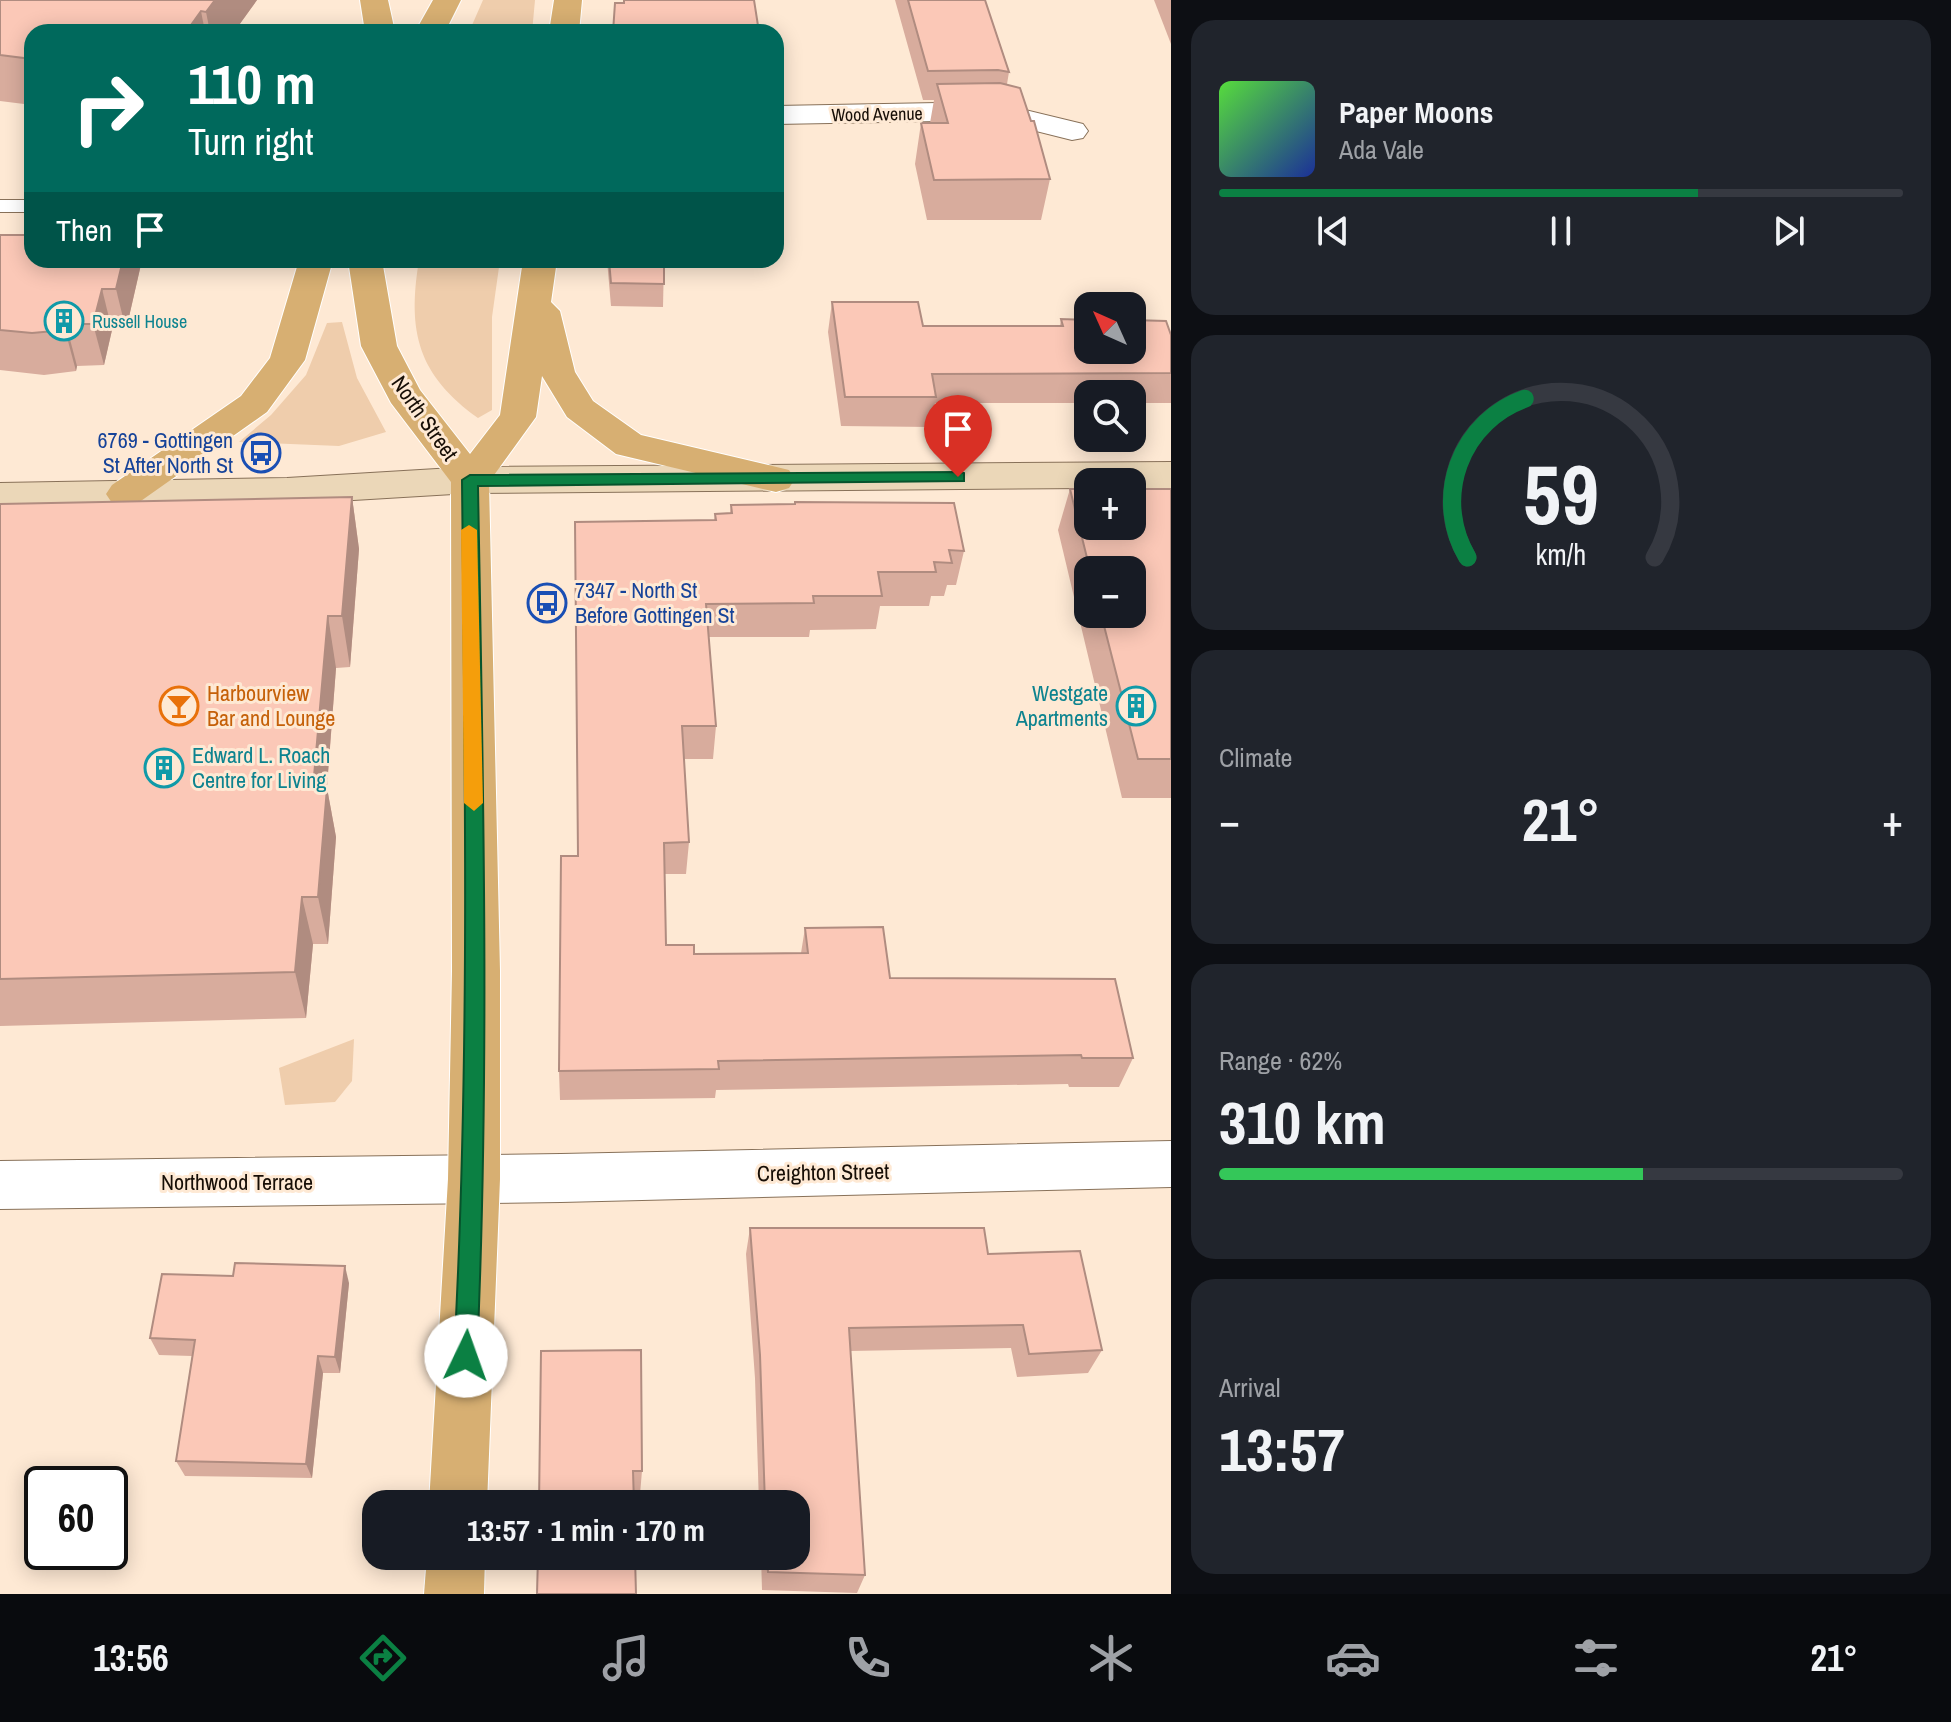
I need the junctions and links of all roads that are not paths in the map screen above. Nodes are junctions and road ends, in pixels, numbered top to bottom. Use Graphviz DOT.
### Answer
graph roads {
  1 [pos="374,0"];
  2 [pos="447,0"];
  3 [pos="568,0"];
  4 [pos="378,24"];
  5 [pos="434,24"];
  6 [pos="565,24"];
  7 [pos="784,115"];
  8 [pos="1072,131"];
  9 [pos="0,206"];
  10 [pos="24,206"];
  11 [pos="314,268"];
  12 [pos="366,268"];
  13 [pos="539,272"];
  14 [pos="1171,475"];
  15 [pos="776,479"];
  16 [pos="470,480"];
  17 [pos="125,494"];
  18 [pos="0,496"];
  19 [pos="1171,1164"];
  20 [pos="474,1179"];
  21 [pos="0,1185"];
  22 [pos="459,1490"];
  23 [pos="455,1570"];
  24 [pos="454,1594"];
  1 -- 4 [label="main road"];
  2 -- 5 [label="main road"];
  3 -- 6 [label="main road"];
  7 -- 8 [label="street, Wood Avenue"];
  9 -- 10 [label="lane"];
  11 -- 17 [label="main road"];
  12 -- 16 [label="main road, North Street"];
  13 -- 15 [label="main road"];
  13 -- 16 [label="main road, North Street"];
  14 -- 15 [label="main road"];
  15 -- 16 [label="main road"];
  16 -- 17 [label="main road"];
  16 -- 20 [label="main road, North Street"];
  17 -- 18 [label="main road"];
  19 -- 20 [label="street, Creighton Street"];
  20 -- 21 [label="street, Northwood Terrace"];
  20 -- 22 [label="main road, North Street"];
  23 -- 24 [label="main road"];
}
